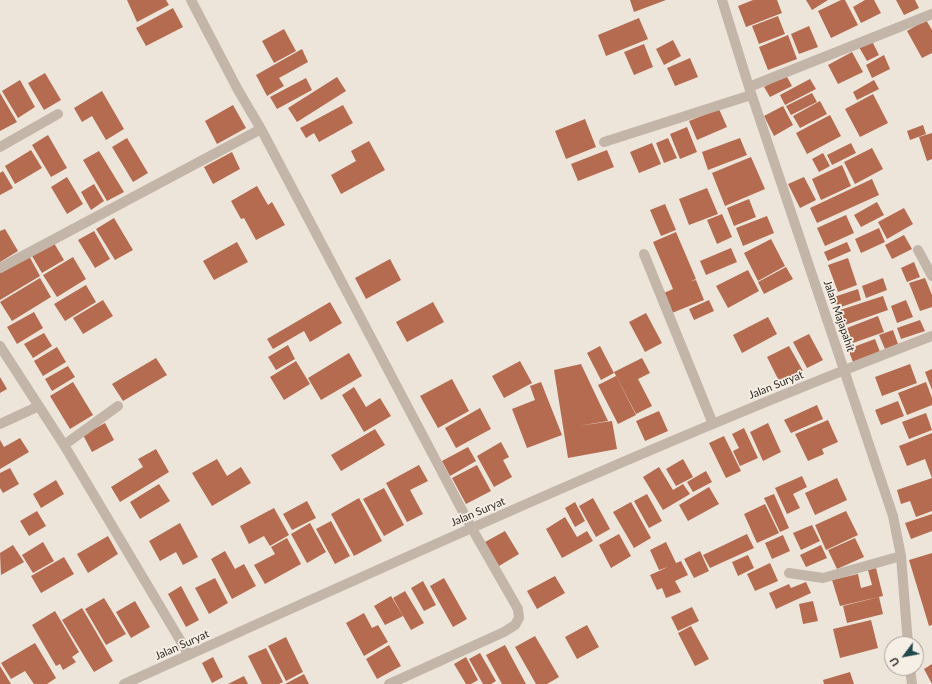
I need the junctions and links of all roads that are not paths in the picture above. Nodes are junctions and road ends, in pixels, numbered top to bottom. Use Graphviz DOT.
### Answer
graph roads {
  1 [pos="190,0"];
  2 [pos="722,0"];
  3 [pos="932,14"];
  4 [pos="750,91"];
  5 [pos="58,114"];
  6 [pos="261,129"];
  7 [pos="604,142"];
  8 [pos="0,147"];
  9 [pos="918,250"];
  10 [pos="644,254"];
  11 [pos="0,268"];
  12 [pos="932,276"];
  13 [pos="932,336"];
  14 [pos="0,346"];
  15 [pos="845,370"];
  16 [pos="40,406"];
  17 [pos="118,406"];
  18 [pos="0,424"];
  19 [pos="713,424"];
  20 [pos="64,445"];
  21 [pos="471,527"];
  22 [pos="901,556"];
  23 [pos="789,573"];
  24 [pos="907,636"];
  25 [pos="189,655"];
  26 [pos="124,684"];
  27 [pos="389,684"];
  1 -- 6 [label="street"];
  2 -- 4 [label="street, Jalan Majapahit"];
  3 -- 4 [label="street"];
  4 -- 7 [label="street"];
  4 -- 15 [label="street, Jalan Majapahit"];
  5 -- 8 [label="street"];
  6 -- 11 [label="street"];
  6 -- 21 [label="street"];
  9 -- 12 [label="street"];
  10 -- 19 [label="street"];
  13 -- 15 [label="street, Jalan Suryat"];
  14 -- 16 [label="street"];
  15 -- 19 [label="street, Jalan Suryat"];
  15 -- 22 [label="street, Jalan Majapahit"];
  16 -- 18 [label="street"];
  16 -- 20 [label="street"];
  17 -- 20 [label="street"];
  19 -- 21 [label="street, Jalan Suryat"];
  20 -- 25 [label="street"];
  21 -- 25 [label="street, Jalan Suryat"];
  21 -- 27 [label="street"];
  22 -- 23 [label="street"];
  22 -- 24 [label="street, Jalan Majapahit"];
  25 -- 26 [label="street, Jalan Suryat"];
}
